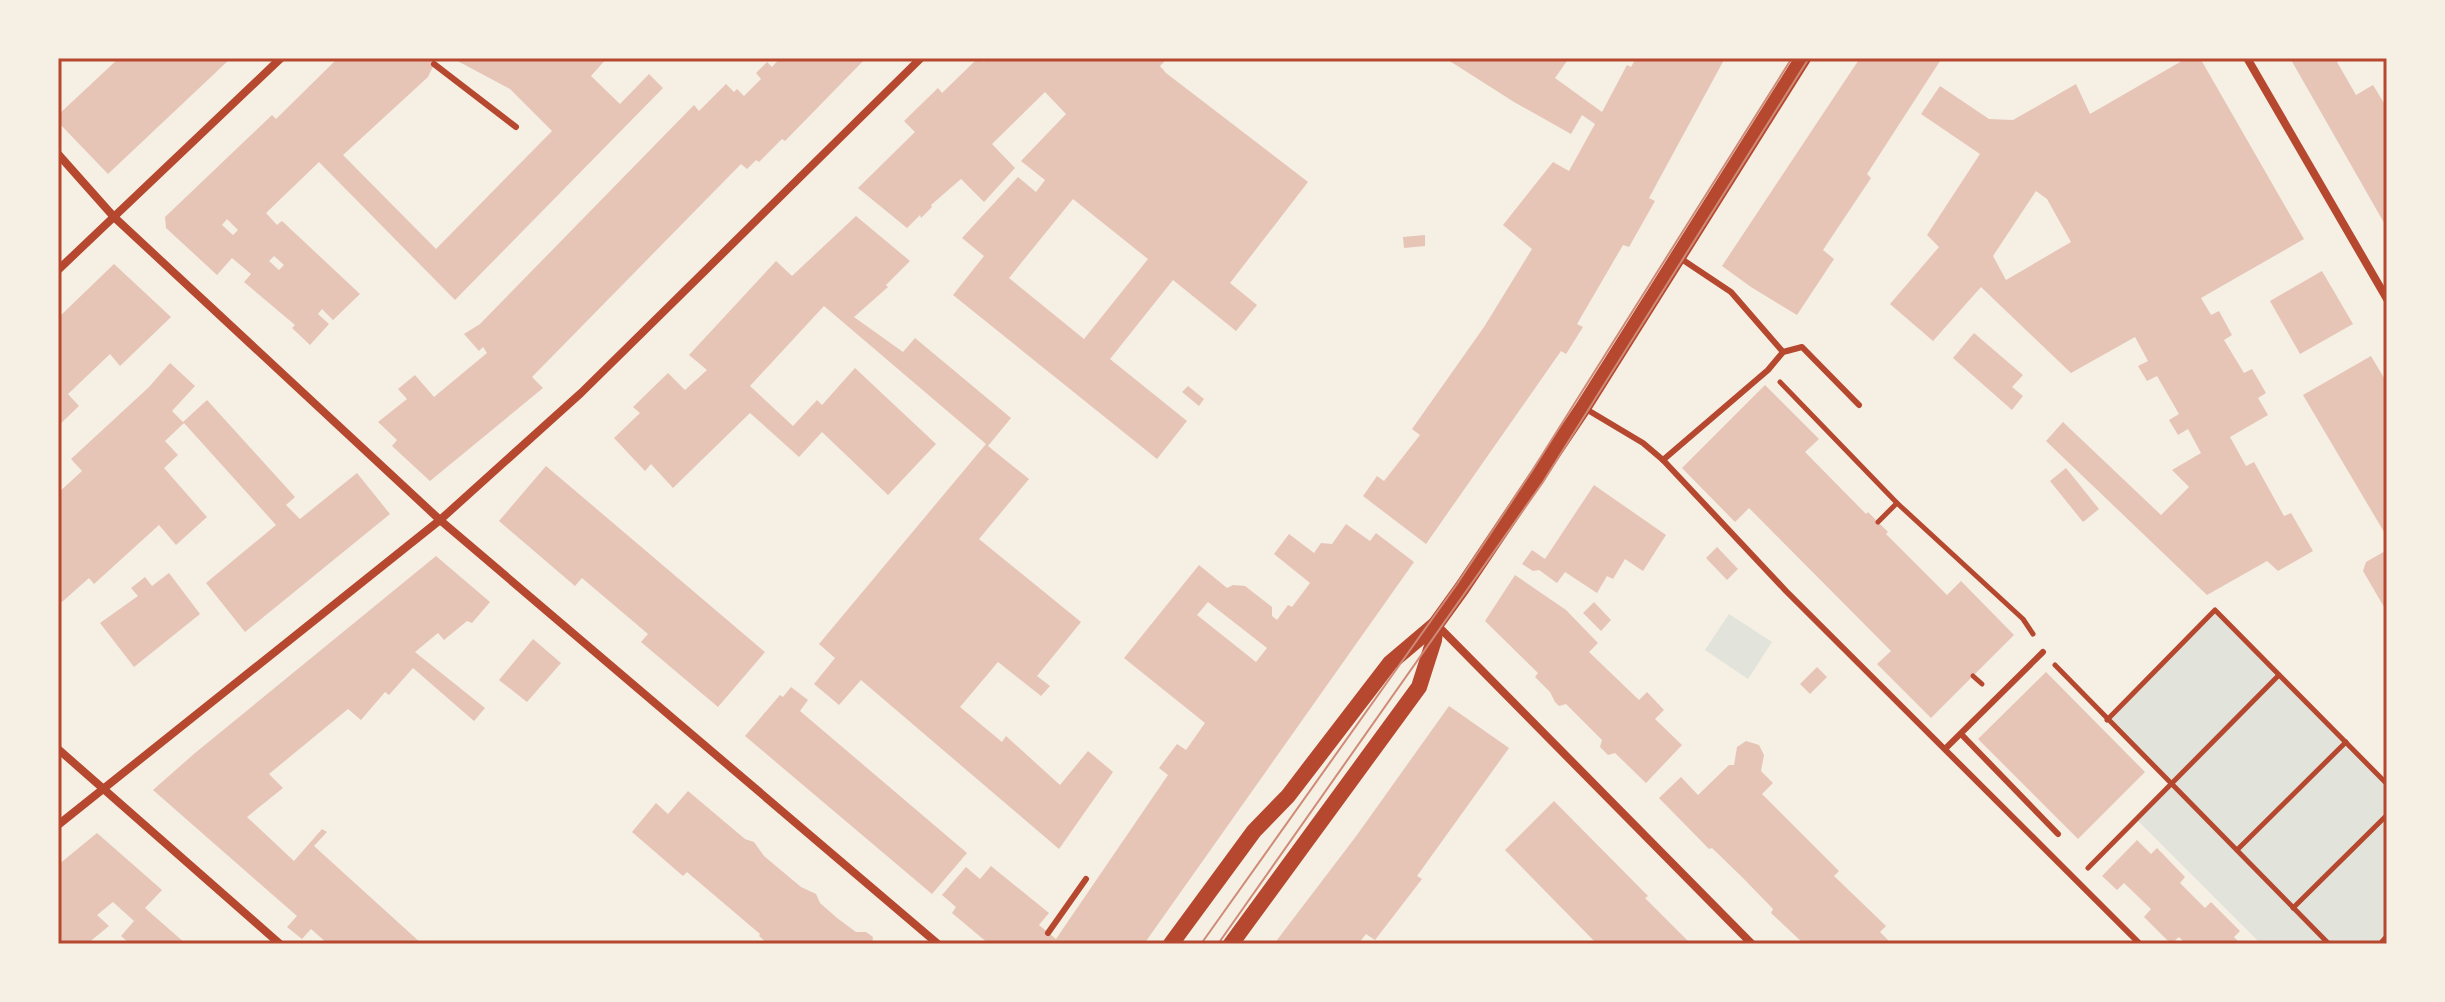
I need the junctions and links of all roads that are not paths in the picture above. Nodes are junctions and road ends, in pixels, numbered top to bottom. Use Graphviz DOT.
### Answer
graph roads {
  1 [pos="281,58"];
  2 [pos="921,58"];
  3 [pos="1803,58"];
  4 [pos="2247,58"];
  5 [pos="434,64"];
  6 [pos="516,127"];
  7 [pos="58,154"];
  8 [pos="114,217"];
  9 [pos="1677,256"];
  10 [pos="58,270"];
  11 [pos="2387,299"];
  12 [pos="1783,352"];
  13 [pos="1859,405"];
  14 [pos="1583,408"];
  15 [pos="1663,460"];
  16 [pos="440,520"];
  17 [pos="1436,624"];
  18 [pos="2043,652"];
  19 [pos="1961,734"];
  20 [pos="1946,748"];
  21 [pos="58,749"];
  22 [pos="103,788"];
  23 [pos="58,825"];
  24 [pos="2058,834"];
  25 [pos="1086,879"];
  26 [pos="1048,933"];
  27 [pos="280,944"];
  28 [pos="938,944"];
  29 [pos="1171,944"];
  30 [pos="1231,944"];
  31 [pos="1752,944"];
  32 [pos="2140,944"];
  1 -- 8 [label="street"];
  2 -- 16 [label="street"];
  3 -- 9 [label="main road"];
  4 -- 11 [label="street"];
  5 -- 6 [label="lane"];
  7 -- 8 [label="street"];
  8 -- 10 [label="street"];
  8 -- 16 [label="street"];
  9 -- 12 [label="lane"];
  9 -- 14 [label="main road"];
  12 -- 13 [label="lane"];
  12 -- 15 [label="lane"];
  14 -- 15 [label="lane"];
  14 -- 17 [label="main road"];
  15 -- 20 [label="lane"];
  16 -- 22 [label="street"];
  16 -- 28 [label="street"];
  17 -- 29 [label="main road"];
  17 -- 30 [label="main road"];
  17 -- 31 [label="street"];
  18 -- 19 [label="lane"];
  19 -- 20 [label="lane"];
  19 -- 24 [label="lane"];
  20 -- 32 [label="lane"];
  21 -- 22 [label="street"];
  22 -- 23 [label="street"];
  22 -- 27 [label="street"];
  25 -- 26 [label="lane"];
}
